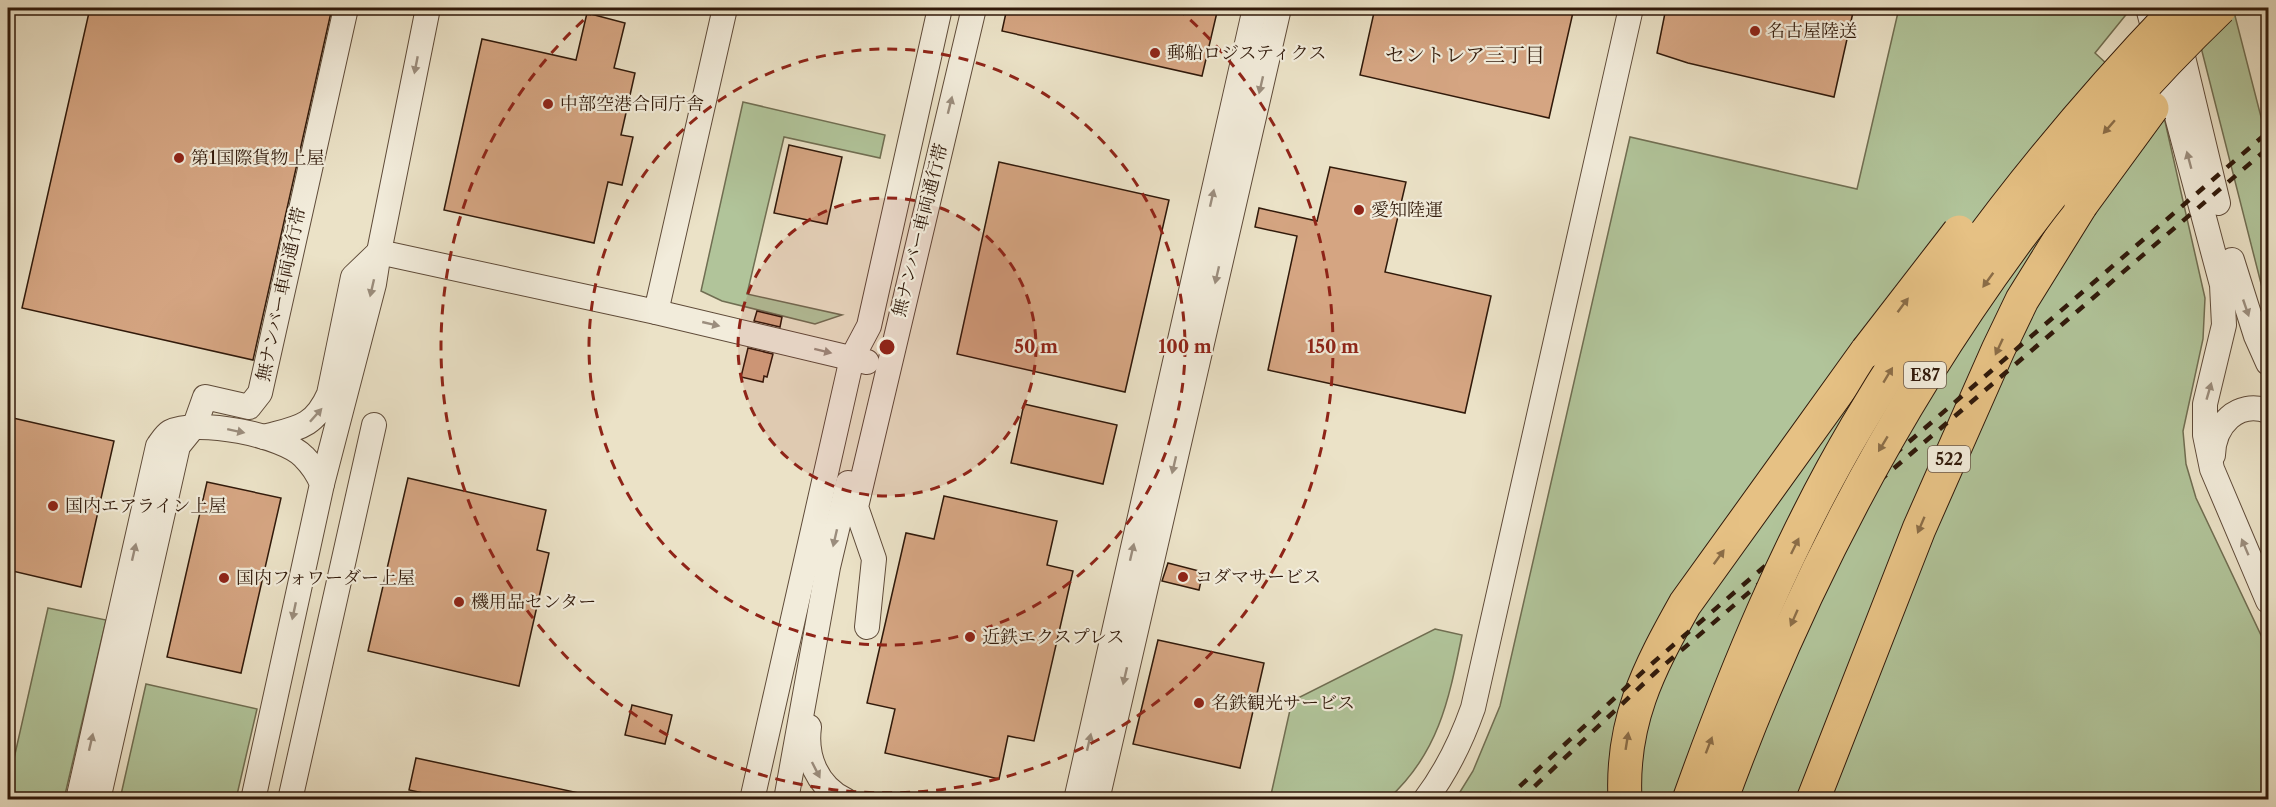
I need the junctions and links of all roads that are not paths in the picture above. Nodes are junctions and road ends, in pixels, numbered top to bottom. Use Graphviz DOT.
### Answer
graph roads {
  1 [pos="346,8"];
  2 [pos="428,8"];
  3 [pos="725,8"];
  4 [pos="940,8"];
  5 [pos="974,8"];
  6 [pos="1255,8"];
  7 [pos="1279,8"];
  8 [pos="1631,8"];
  9 [pos="2148,8"];
  10 [pos="2155,8"];
  11 [pos="2170,8"];
  12 [pos="2178,8"];
  13 [pos="2220,8"];
  14 [pos="2244,8"];
  15 [pos="379,252"];
  16 [pos="656,312"];
  17 [pos="852,358"];
  18 [pos="2268,363"];
  19 [pos="887,366"];
  20 [pos="2268,411"];
  21 [pos="195,425"];
  22 [pos="374,425"];
  23 [pos="264,437"];
  24 [pos="2212,469"];
  25 [pos="322,484"];
  26 [pos="828,567"];
  27 [pos="2268,601"];
  28 [pos="867,627"];
  29 [pos="1841,725"];
  30 [pos="78,800"];
  31 [pos="98,800"];
  32 [pos="253,800"];
  33 [pos="290,800"];
  34 [pos="752,800"];
  35 [pos="786,800"];
  36 [pos="845,800"];
  37 [pos="1076,800"];
  38 [pos="1097,800"];
  39 [pos="1425,800"];
  40 [pos="1625,800"];
  41 [pos="1689,800"];
  42 [pos="1720,800"];
  43 [pos="1813,800"];
  44 [pos="1820,800"];
  1 -- 21 [label="street, 無ナンバー車両通行帯"];
  2 -- 15 [label="street, one-way"];
  3 -- 16 [label="street"];
  4 -- 17 [label="street"];
  19 -- 5 [label="street, 無ナンバー車両通行帯, one-way"];
  37 -- 6 [label="street, one-way"];
  7 -- 38 [label="street, one-way"];
  8 -- 39 [label="street"];
  24 -- 9 [label="street, one-way"];
  40 -- 10 [label="highway, one-way, bridge"];
  11 -- 18 [label="street, one-way"];
  41 -- 12 [label="highway, E87, one-way, bridge"];
  13 -- 42 [label="highway, E87, one-way, bridge"];
  14 -- 29 [label="highway, 522, one-way, bridge"];
  15 -- 16 [label="street"];
  23 -- 15 [label="street, one-way"];
  15 -- 25 [label="street, one-way"];
  16 -- 17 [label="street, one-way"];
  17 -- 19 [label="street"];
  17 -- 26 [label="street, one-way"];
  17 -- 34 [label="street"];
  19 -- 28 [label="street, 無ナンバー車両通行帯"];
  20 -- 24 [label="street"];
  21 -- 23 [label="street, one-way"];
  30 -- 21 [label="street, one-way"];
  21 -- 31 [label="street, 無ナンバー車両通行帯"];
  22 -- 33 [label="street"];
  23 -- 25 [label="street"];
  27 -- 24 [label="street, one-way"];
  25 -- 32 [label="street, one-way"];
  26 -- 35 [label="street"];
  26 -- 36 [label="street, one-way"];
  29 -- 43 [label="highway, 522"];
  29 -- 44 [label="highway, 522"];
}
